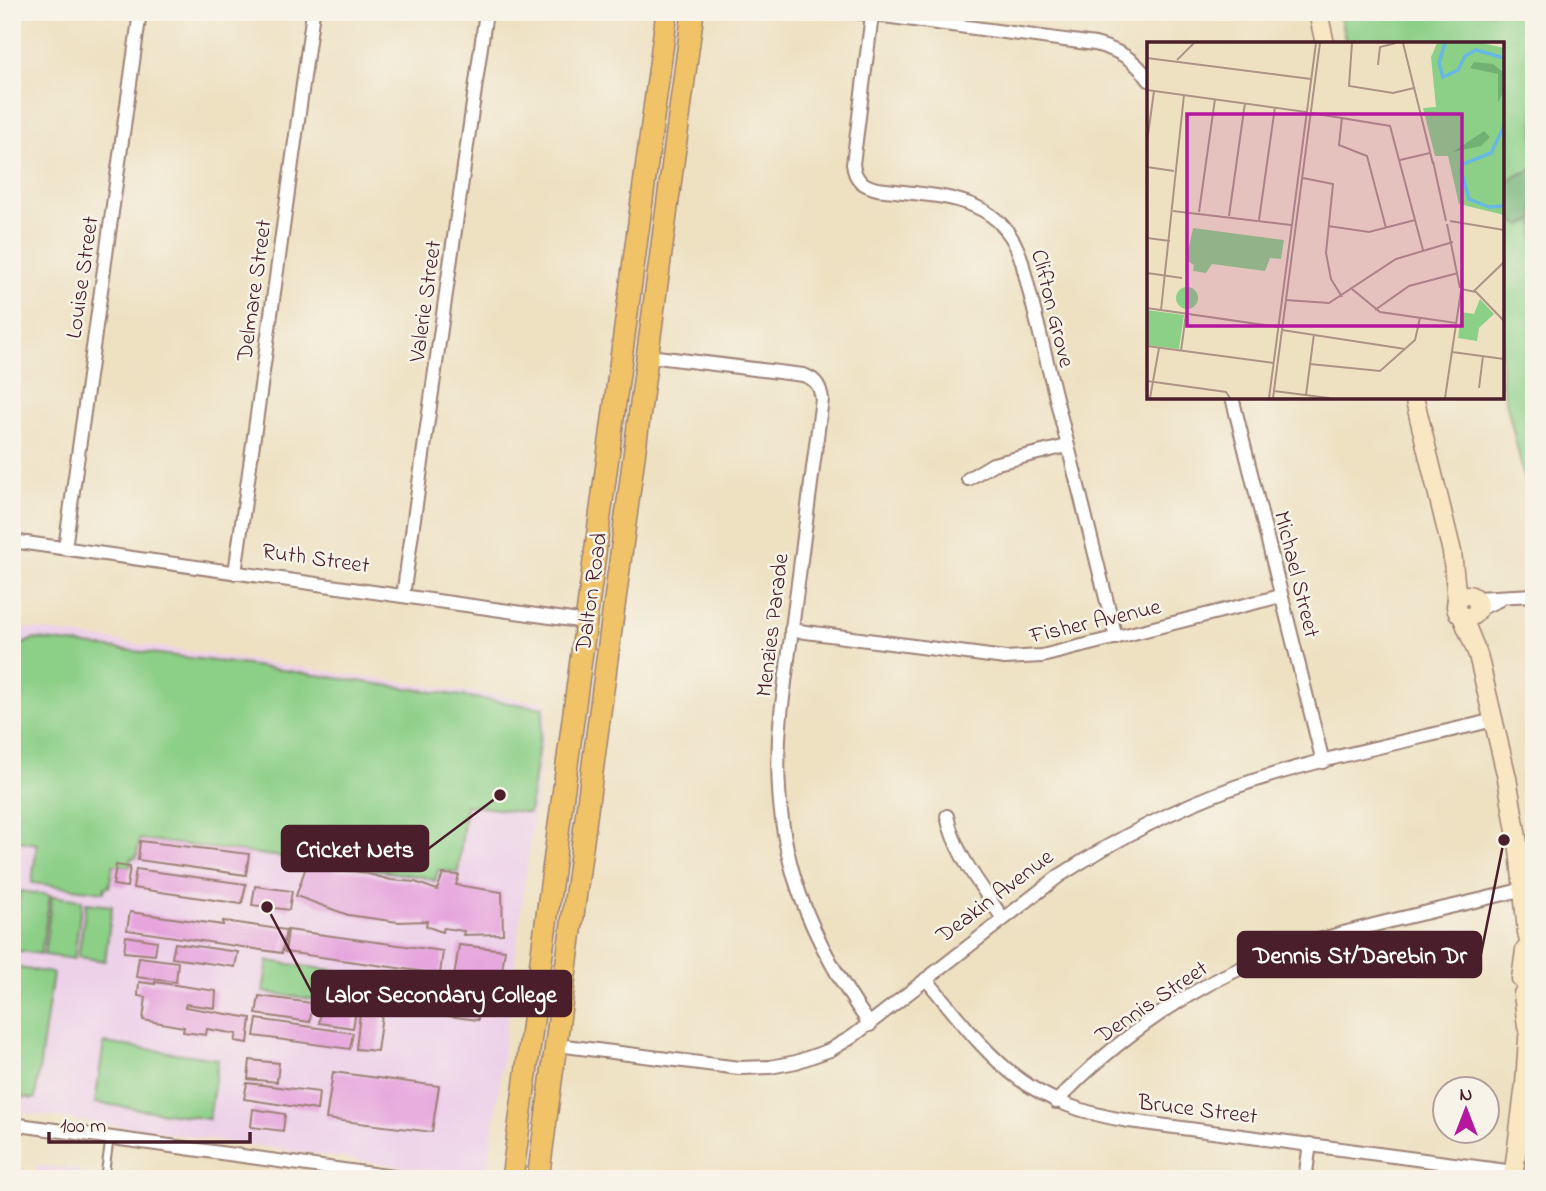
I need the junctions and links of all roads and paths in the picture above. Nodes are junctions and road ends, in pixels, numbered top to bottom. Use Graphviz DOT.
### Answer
graph roads {
  1 [pos="140,12"];
  2 [pos="313,12"];
  3 [pos="486,12"];
  4 [pos="667,12"];
  5 [pos="693,12"];
  6 [pos="854,12"];
  7 [pos="1318,12"];
  8 [pos="872,15"];
  9 [pos="1325,42"];
  10 [pos="1147,77"];
  11 [pos="649,356"];
  12 [pos="1232,399"];
  13 [pos="1414,399"];
  14 [pos="1067,446"];
  15 [pos="968,479"];
  16 [pos="12,541"];
  17 [pos="65,548"];
  18 [pos="235,573"];
  19 [pos="1534,595"];
  20 [pos="403,596"];
  21 [pos="1281,596"];
  22 [pos="1470,605"];
  23 [pos="586,622"];
  24 [pos="612,625"];
  25 [pos="791,630"];
  26 [pos="1116,638"];
  27 [pos="1494,720"];
  28 [pos="1323,762"];
  29 [pos="947,816"];
  30 [pos="1524,890"];
  31 [pos="1003,919"];
  32 [pos="926,979"];
  33 [pos="1529,982"];
  34 [pos="1534,1011"];
  35 [pos="870,1024"];
  36 [pos="1528,1038"];
  37 [pos="531,1042"];
  38 [pos="556,1045"];
  39 [pos="1056,1102"];
  40 [pos="12,1124"];
  41 [pos="110,1137"];
  42 [pos="1310,1144"];
  43 [pos="1514,1175"];
  44 [pos="104,1179"];
  45 [pos="408,1179"];
  46 [pos="512,1179"];
  47 [pos="538,1179"];
  48 [pos="1306,1179"];
  1 -- 17 [label="street, Louise Street"];
  2 -- 18 [label="street, Delmare Street"];
  3 -- 20 [label="street, Valerie Street"];
  4 -- 23 [label="main road, Dalton Road"];
  5 -- 11 [label="main road, Dalton Road"];
  6 -- 8 [label="street"];
  7 -- 9 [label="street"];
  8 -- 10 [label="street"];
  8 -- 14 [label="street, Clifton Grove"];
  11 -- 24 [label="main road, Dalton Road"];
  11 -- 25 [label="street, Menzies Parade"];
  12 -- 21 [label="street, Michael Street"];
  13 -- 22 [label="street"];
  14 -- 15 [label="street"];
  14 -- 26 [label="street, Clifton Grove"];
  16 -- 17 [label="street, Ruth Street"];
  17 -- 18 [label="street, Ruth Street"];
  18 -- 20 [label="street, Ruth Street"];
  19 -- 22 [label="street"];
  20 -- 23 [label="street, Ruth Street"];
  21 -- 26 [label="street, Fisher Avenue"];
  21 -- 28 [label="street, Michael Street"];
  22 -- 27 [label="street"];
  23 -- 24 [label="main road, Ruth Street"];
  23 -- 37 [label="main road, Dalton Road"];
  24 -- 38 [label="main road, Dalton Road"];
  25 -- 26 [label="street, Fisher Avenue"];
  25 -- 35 [label="street, Menzies Parade"];
  27 -- 28 [label="street, Deakin Avenue"];
  27 -- 30 [label="street"];
  28 -- 31 [label="street, Deakin Avenue"];
  29 -- 31 [label="street"];
  30 -- 33 [label="street"];
  30 -- 39 [label="street, Dennis Street"];
  31 -- 32 [label="street, Deakin Avenue"];
  32 -- 35 [label="street, Deakin Avenue"];
  32 -- 39 [label="street, Bruce Street"];
  33 -- 36 [label="street"];
  34 -- 36 [label="street"];
  35 -- 38 [label="street, Deakin Avenue"];
  36 -- 43 [label="street"];
  37 -- 38 [label="main road, Deakin Avenue"];
  37 -- 46 [label="main road, Dalton Road"];
  38 -- 47 [label="main road, Dalton Road"];
  39 -- 42 [label="street, Bruce Street"];
  40 -- 41 [label="street"];
  41 -- 44 [label="lane"];
  41 -- 45 [label="street"];
  42 -- 43 [label="street, Bruce Street"];
  42 -- 48 [label="street"];
}
